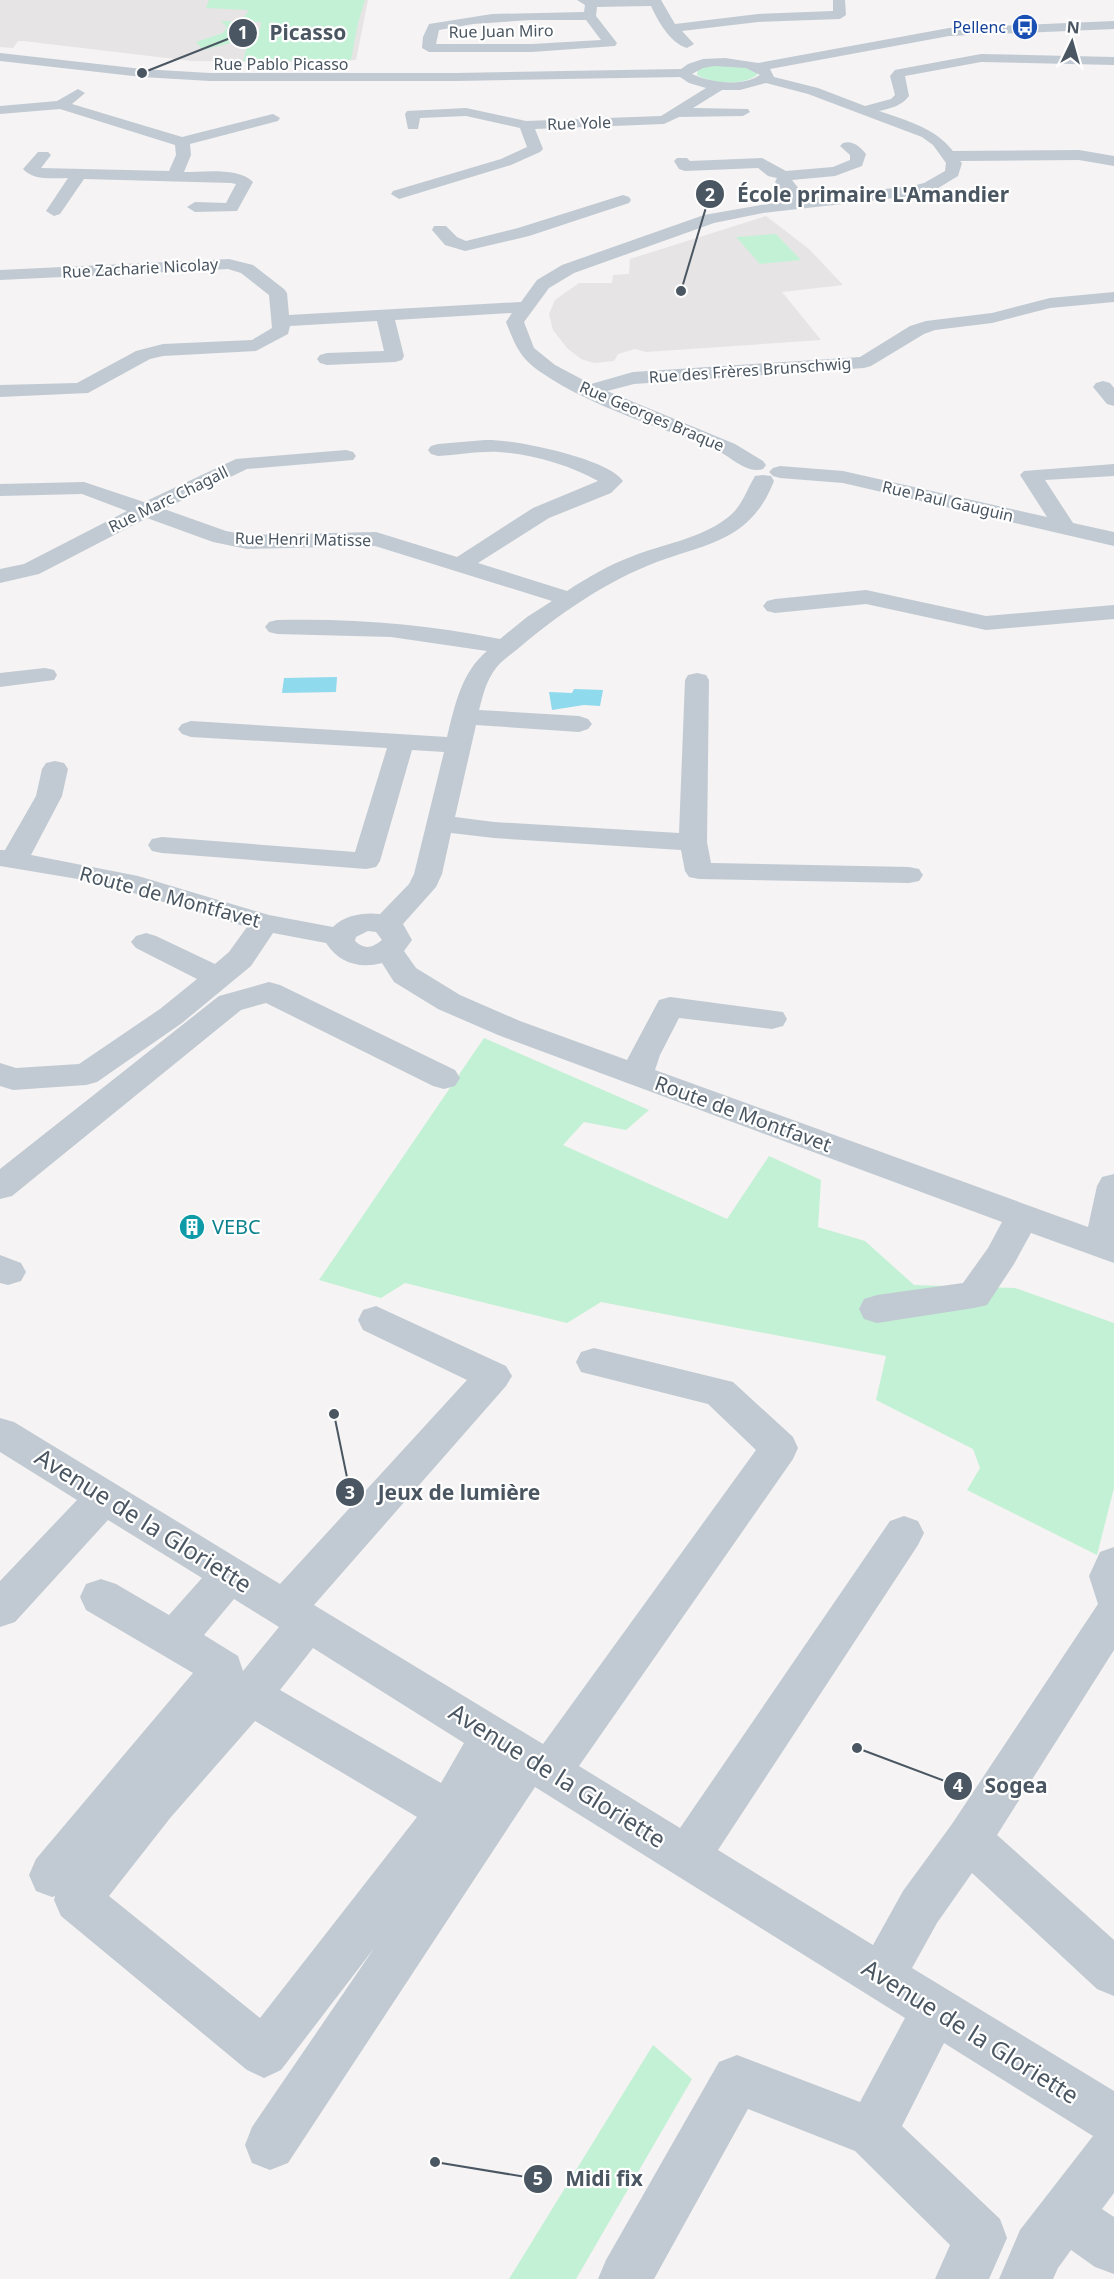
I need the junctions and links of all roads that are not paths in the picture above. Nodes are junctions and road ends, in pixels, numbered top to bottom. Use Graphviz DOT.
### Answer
graph roads {
  1 [pos="839,0"];
  2 [pos="656,1"];
  3 [pos="588,6"];
  4 [pos="758,18"];
  5 [pos="1114,25"];
  6 [pos="670,29"];
  7 [pos="759,32"];
  8 [pos="532,48"];
  9 [pos="0,57"];
  10 [pos="1114,61"];
  11 [pos="713,62"];
  12 [pos="0,63"];
  13 [pos="44,63"];
  14 [pos="540,72"];
  15 [pos="110,73"];
  16 [pos="685,73"];
  17 [pos="761,73"];
  18 [pos="455,77"];
  19 [pos="312,78"];
  20 [pos="719,86"];
  21 [pos="61,105"];
  22 [pos="2,108"];
  23 [pos="866,110"];
  24 [pos="743,112"];
  25 [pos="673,114"];
  26 [pos="273,118"];
  27 [pos="526,125"];
  28 [pos="413,126"];
  29 [pos="182,142"];
  30 [pos="848,146"];
  31 [pos="43,155"];
  32 [pos="949,156"];
  33 [pos="682,161"];
  34 [pos="1114,161"];
  35 [pos="80,174"];
  36 [pos="174,176"];
  37 [pos="786,176"];
  38 [pos="399,194"];
  39 [pos="623,200"];
  40 [pos="802,203"];
  41 [pos="195,207"];
  42 [pos="54,211"];
  43 [pos="440,230"];
  44 [pos="523,232"];
  45 [pos="554,243"];
  46 [pos="574,251"];
  47 [pos="594,258"];
  48 [pos="0,275"];
  49 [pos="1114,297"];
  50 [pos="524,307"];
  51 [pos="386,315"];
  52 [pos="280,321"];
  53 [pos="327,359"];
  54 [pos="590,390"];
  55 [pos="0,391"];
  56 [pos="438,450"];
  57 [pos="346,456"];
  58 [pos="1114,471"];
  59 [pos="766,473"];
  60 [pos="0,490"];
  61 [pos="146,510"];
  62 [pos="1065,528"];
  63 [pos="1112,540"];
  64 [pos="462,564"];
  65 [pos="0,576"];
  66 [pos="570,599"];
  67 [pos="775,606"];
  68 [pos="1114,612"];
  69 [pos="277,627"];
  70 [pos="503,648"];
  71 [pos="45,675"];
  72 [pos="0,680"];
  73 [pos="698,680"];
  74 [pos="465,717"];
  75 [pos="579,724"];
  76 [pos="191,729"];
  77 [pos="402,741"];
  78 [pos="458,745"];
  79 [pos="55,769"];
  80 [pos="440,823"];
  81 [pos="693,842"];
  82 [pos="162,845"];
  83 [pos="7,859"];
  84 [pos="909,875"];
  85 [pos="265,923"];
  86 [pos="387,938"];
  87 [pos="146,942"];
  88 [pos="218,977"];
  89 [pos="772,1019"];
  90 [pos="0,1074"];
  91 [pos="638,1075"];
  92 [pos="444,1078"];
  93 [pos="1114,1186"];
  94 [pos="0,1187"];
  95 [pos="1022,1216"];
  96 [pos="1108,1248"];
  97 [pos="877,1309"];
  98 [pos="376,1320"];
  99 [pos="594,1362"];
  100 [pos="2,1437"];
  101 [pos="105,1497"];
  102 [pos="904,1533"];
  103 [pos="1114,1564"];
  104 [pos="230,1575"];
  105 [pos="1114,1595"];
  106 [pos="102,1597"];
  107 [pos="0,1609"];
  108 [pos="1114,1614"];
  109 [pos="297,1616"];
  110 [pos="174,1639"];
  111 [pos="250,1695"];
  112 [pos="523,1756"];
  113 [pos="449,1812"];
  114 [pos="968,1839"];
  115 [pos="687,1857"];
  116 [pos="52,1875"];
  117 [pos="1114,1972"];
  118 [pos="881,1977"];
  119 [pos="935,2010"];
  120 [pos="1114,2120"];
  121 [pos="872,2132"];
  122 [pos="270,2145"];
  123 [pos="1114,2151"];
  124 [pos="1065,2216"];
  125 [pos="1114,2248"];
  126 [pos="625,2279"];
  127 [pos="962,2279"];
  128 [pos="1026,2279"];
  1 -- 4 [label="street"];
  2 -- 3 [label="street"];
  2 -- 6 [label="street"];
  3 -- 8 [label="street, Rue Juan Miro"];
  3 -- 8 [label="street, Rue Juan Miro"];
  4 -- 6 [label="street"];
  4 -- 7 [label="street"];
  5 -- 17 [label="street"];
  6 -- 11 [label="street"];
  8 -- 14 [label="street"];
  9 -- 13 [label="street, Rue Pablo Picasso"];
  10 -- 23 [label="street"];
  11 -- 16 [label="street"];
  11 -- 17 [label="street"];
  12 -- 15 [label="street, Rue Pablo Picasso"];
  13 -- 15 [label="street, Rue Pablo Picasso"];
  13 -- 19 [label="street"];
  15 -- 18 [label="street, Rue Pablo Picasso"];
  15 -- 19 [label="street, Rue Pablo Picasso"];
  15 -- 21 [label="street"];
  16 -- 18 [label="street, Rue Pablo Picasso"];
  16 -- 20 [label="street"];
  17 -- 20 [label="street"];
  17 -- 23 [label="street"];
  18 -- 19 [label="street, Rue Pablo Picasso"];
  20 -- 25 [label="street, Rue Yole"];
  21 -- 22 [label="street"];
  21 -- 29 [label="street"];
  23 -- 32 [label="street"];
  24 -- 25 [label="street"];
  25 -- 27 [label="street, Rue Yole"];
  26 -- 29 [label="street"];
  27 -- 28 [label="street"];
  27 -- 38 [label="street, Rue Yole"];
  29 -- 36 [label="street"];
  30 -- 37 [label="street"];
  31 -- 35 [label="street"];
  32 -- 34 [label="street"];
  32 -- 40 [label="street"];
  33 -- 37 [label="street"];
  35 -- 36 [label="street"];
  35 -- 42 [label="street"];
  36 -- 41 [label="street"];
  37 -- 40 [label="street"];
  39 -- 44 [label="street"];
  40 -- 47 [label="street"];
  43 -- 44 [label="street"];
  44 -- 45 [label="street"];
  46 -- 47 [label="street"];
  47 -- 50 [label="street"];
  48 -- 52 [label="street, Rue Zacharie Nicolay"];
  49 -- 54 [label="street, Rue des Frères Brunschwig"];
  50 -- 51 [label="street"];
  50 -- 54 [label="street, Rue Georges Braque"];
  51 -- 52 [label="street"];
  51 -- 53 [label="street"];
  52 -- 55 [label="street"];
  54 -- 59 [label="street, Rue Georges Braque"];
  56 -- 64 [label="street"];
  57 -- 61 [label="street, Rue Marc Chagall"];
  58 -- 62 [label="street"];
  59 -- 62 [label="street, Rue Paul Gauguin"];
  59 -- 66 [label="street"];
  60 -- 61 [label="street, Rue Henri Matisse"];
  61 -- 64 [label="street, Rue Henri Matisse"];
  61 -- 65 [label="street, Rue Marc Chagall"];
  62 -- 63 [label="street, Rue Paul Gauguin"];
  64 -- 66 [label="street, Rue Henri Matisse"];
  66 -- 70 [label="street"];
  67 -- 68 [label="street"];
  69 -- 70 [label="street"];
  70 -- 74 [label="street"];
  71 -- 72 [label="street"];
  73 -- 81 [label="street"];
  74 -- 75 [label="street"];
  74 -- 78 [label="street"];
  76 -- 77 [label="street"];
  77 -- 78 [label="street"];
  77 -- 82 [label="street"];
  78 -- 80 [label="street"];
  79 -- 83 [label="street"];
  80 -- 81 [label="street"];
  80 -- 86 [label="street"];
  81 -- 84 [label="street"];
  83 -- 85 [label="street, Route de Montfavet"];
  85 -- 86 [label="street, Route de Montfavet"];
  85 -- 88 [label="street"];
  86 -- 91 [label="street, Route de Montfavet"];
  87 -- 88 [label="street"];
  88 -- 90 [label="street"];
  89 -- 91 [label="street"];
  91 -- 95 [label="street, Route de Montfavet"];
  92 -- 94 [label="street"];
  93 -- 96 [label="street"];
  95 -- 96 [label="street, Route de Montfavet"];
  95 -- 97 [label="street"];
  98 -- 109 [label="street"];
  99 -- 112 [label="street"];
  100 -- 101 [label="street, Avenue de la Gloriette"];
  101 -- 104 [label="street, Avenue de la Gloriette"];
  101 -- 107 [label="street"];
  102 -- 115 [label="street"];
  103 -- 105 [label="street"];
  104 -- 109 [label="street, Avenue de la Gloriette"];
  104 -- 110 [label="street"];
  106 -- 110 [label="street"];
  108 -- 114 [label="street"];
  109 -- 111 [label="street"];
  109 -- 112 [label="street, Avenue de la Gloriette"];
  110 -- 116 [label="street"];
  111 -- 113 [label="street"];
  111 -- 113 [label="street"];
  112 -- 113 [label="street"];
  112 -- 115 [label="street, Avenue de la Gloriette"];
  112 -- 122 [label="street"];
  114 -- 117 [label="street"];
  114 -- 118 [label="street"];
  115 -- 118 [label="street, Avenue de la Gloriette"];
  118 -- 119 [label="street, Avenue de la Gloriette"];
  119 -- 120 [label="street, Avenue de la Gloriette"];
  119 -- 121 [label="street"];
  121 -- 126 [label="street"];
  121 -- 127 [label="street"];
  123 -- 124 [label="street"];
  124 -- 125 [label="street"];
  124 -- 128 [label="street"];
}
